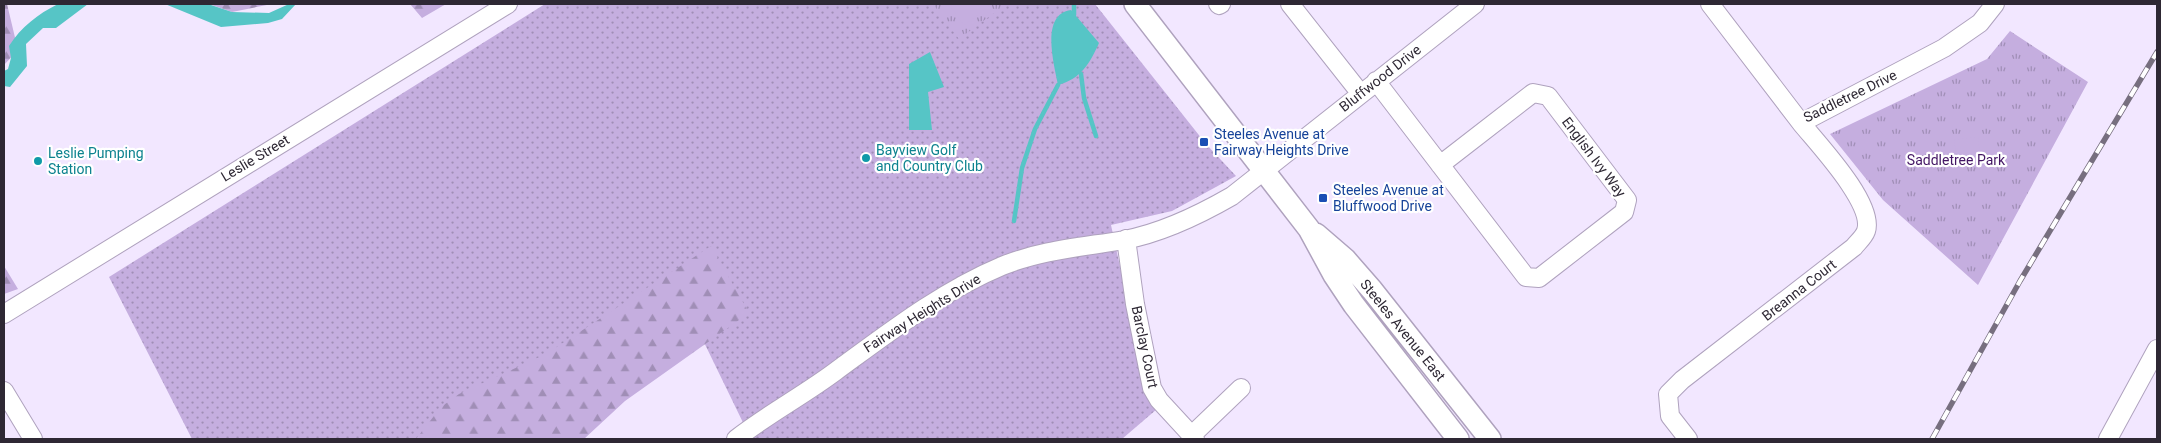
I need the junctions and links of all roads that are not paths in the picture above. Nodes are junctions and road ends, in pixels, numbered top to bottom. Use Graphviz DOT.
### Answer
graph roads {
  1 [pos="508,4"];
  2 [pos="1134,4"];
  3 [pos="1290,4"];
  4 [pos="1475,4"];
  5 [pos="1710,4"];
  6 [pos="1995,4"];
  7 [pos="1376,81"];
  8 [pos="1361,94"];
  9 [pos="1801,124"];
  10 [pos="1440,165"];
  11 [pos="1262,171"];
  12 [pos="1309,229"];
  13 [pos="1126,240"];
  14 [pos="4,314"];
  15 [pos="2157,349"];
  16 [pos="1240,388"];
  17 [pos="4,391"];
  18 [pos="1194,437"];
  19 [pos="33,439"];
  20 [pos="736,439"];
  21 [pos="1458,439"];
  22 [pos="1490,439"];
  23 [pos="1688,439"];
  24 [pos="2108,439"];
  1 -- 14 [label="street, Leslie Street"];
  2 -- 11 [label="main road, Steeles Avenue East"];
  3 -- 8 [label="street"];
  4 -- 7 [label="street, Bluffwood Drive"];
  5 -- 9 [label="street, Saddletree Drive"];
  6 -- 9 [label="street, Saddletree Drive"];
  7 -- 8 [label="street, Bluffwood Drive"];
  7 -- 10 [label="street, English Ivy Way"];
  8 -- 11 [label="street, Bluffwood Drive"];
  9 -- 23 [label="street, Breanna Court"];
  10 -- 10 [label="street, English Ivy Way"];
  11 -- 12 [label="main road, Steeles Avenue East"];
  11 -- 13 [label="street, Fairway Heights Drive"];
  12 -- 21 [label="main road, Steeles Avenue East"];
  12 -- 22 [label="main road, Steeles Avenue East"];
  13 -- 18 [label="street, Barclay Court"];
  13 -- 20 [label="street, Fairway Heights Drive"];
  15 -- 24 [label="street"];
  16 -- 18 [label="street"];
  17 -- 19 [label="street"];
}
